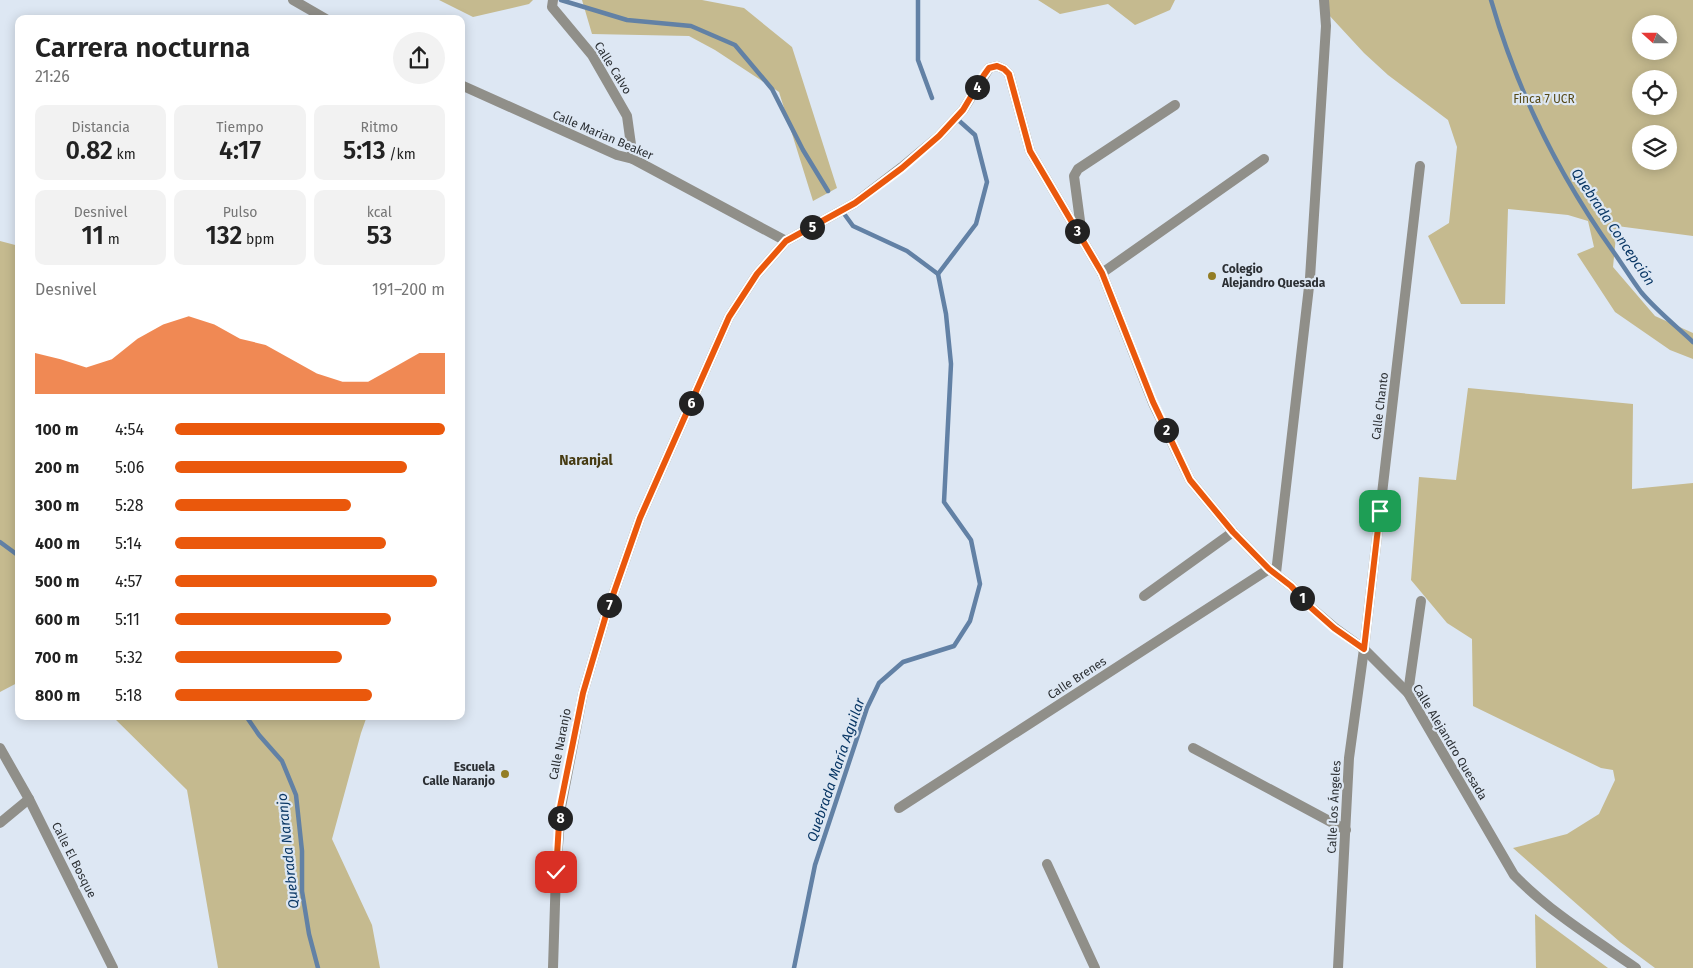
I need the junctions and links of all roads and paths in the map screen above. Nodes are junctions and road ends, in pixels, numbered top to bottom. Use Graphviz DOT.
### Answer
graph roads {
  1 [pos="293,0"];
  2 [pos="553,0"];
  3 [pos="1324,0"];
  4 [pos="319,15"];
  5 [pos="465,88"];
  6 [pos="1175,105"];
  7 [pos="633,159"];
  8 [pos="1264,159"];
  9 [pos="1420,166"];
  10 [pos="1082,239"];
  11 [pos="786,241"];
  12 [pos="1102,273"];
  13 [pos="1233,532"];
  14 [pos="1272,571"];
  15 [pos="1144,596"];
  16 [pos="1421,601"];
  17 [pos="1364,649"];
  18 [pos="1408,693"];
  19 [pos="0,748"];
  20 [pos="1193,748"];
  21 [pos="30,798"];
  22 [pos="899,808"];
  23 [pos="0,823"];
  24 [pos="1346,830"];
  25 [pos="1047,864"];
  26 [pos="113,968"];
  27 [pos="553,968"];
  28 [pos="1095,968"];
  29 [pos="1338,968"];
  30 [pos="1636,968"];
  1 -- 4 [label="street"];
  2 -- 7 [label="street, Calle Calvo"];
  3 -- 14 [label="street"];
  5 -- 7 [label="street, Calle Marian Beaker"];
  6 -- 10 [label="street"];
  7 -- 11 [label="street, Calle Marian Beaker"];
  8 -- 12 [label="street"];
  9 -- 17 [label="street, Calle Chanto"];
  10 -- 11 [label="street, Calle Alejandro Quesada"];
  10 -- 12 [label="street, Calle Alejandro Quesada"];
  11 -- 27 [label="street, Calle Naranjo"];
  12 -- 13 [label="street, Calle Alejandro Quesada"];
  13 -- 14 [label="street, Calle Alejandro Quesada"];
  13 -- 15 [label="street"];
  14 -- 17 [label="street, Calle Alejandro Quesada"];
  14 -- 22 [label="street, Calle Brenes"];
  16 -- 18 [label="street"];
  17 -- 18 [label="street, Calle Alejandro Quesada"];
  17 -- 24 [label="street, Calle Los Ángeles"];
  18 -- 30 [label="street, Calle Alejandro Quesada"];
  19 -- 21 [label="street, Calle El Bosque"];
  20 -- 24 [label="street"];
  21 -- 23 [label="street"];
  21 -- 26 [label="street, Calle El Bosque"];
  24 -- 29 [label="street, Calle Los Ángeles"];
  25 -- 28 [label="street"];
}
